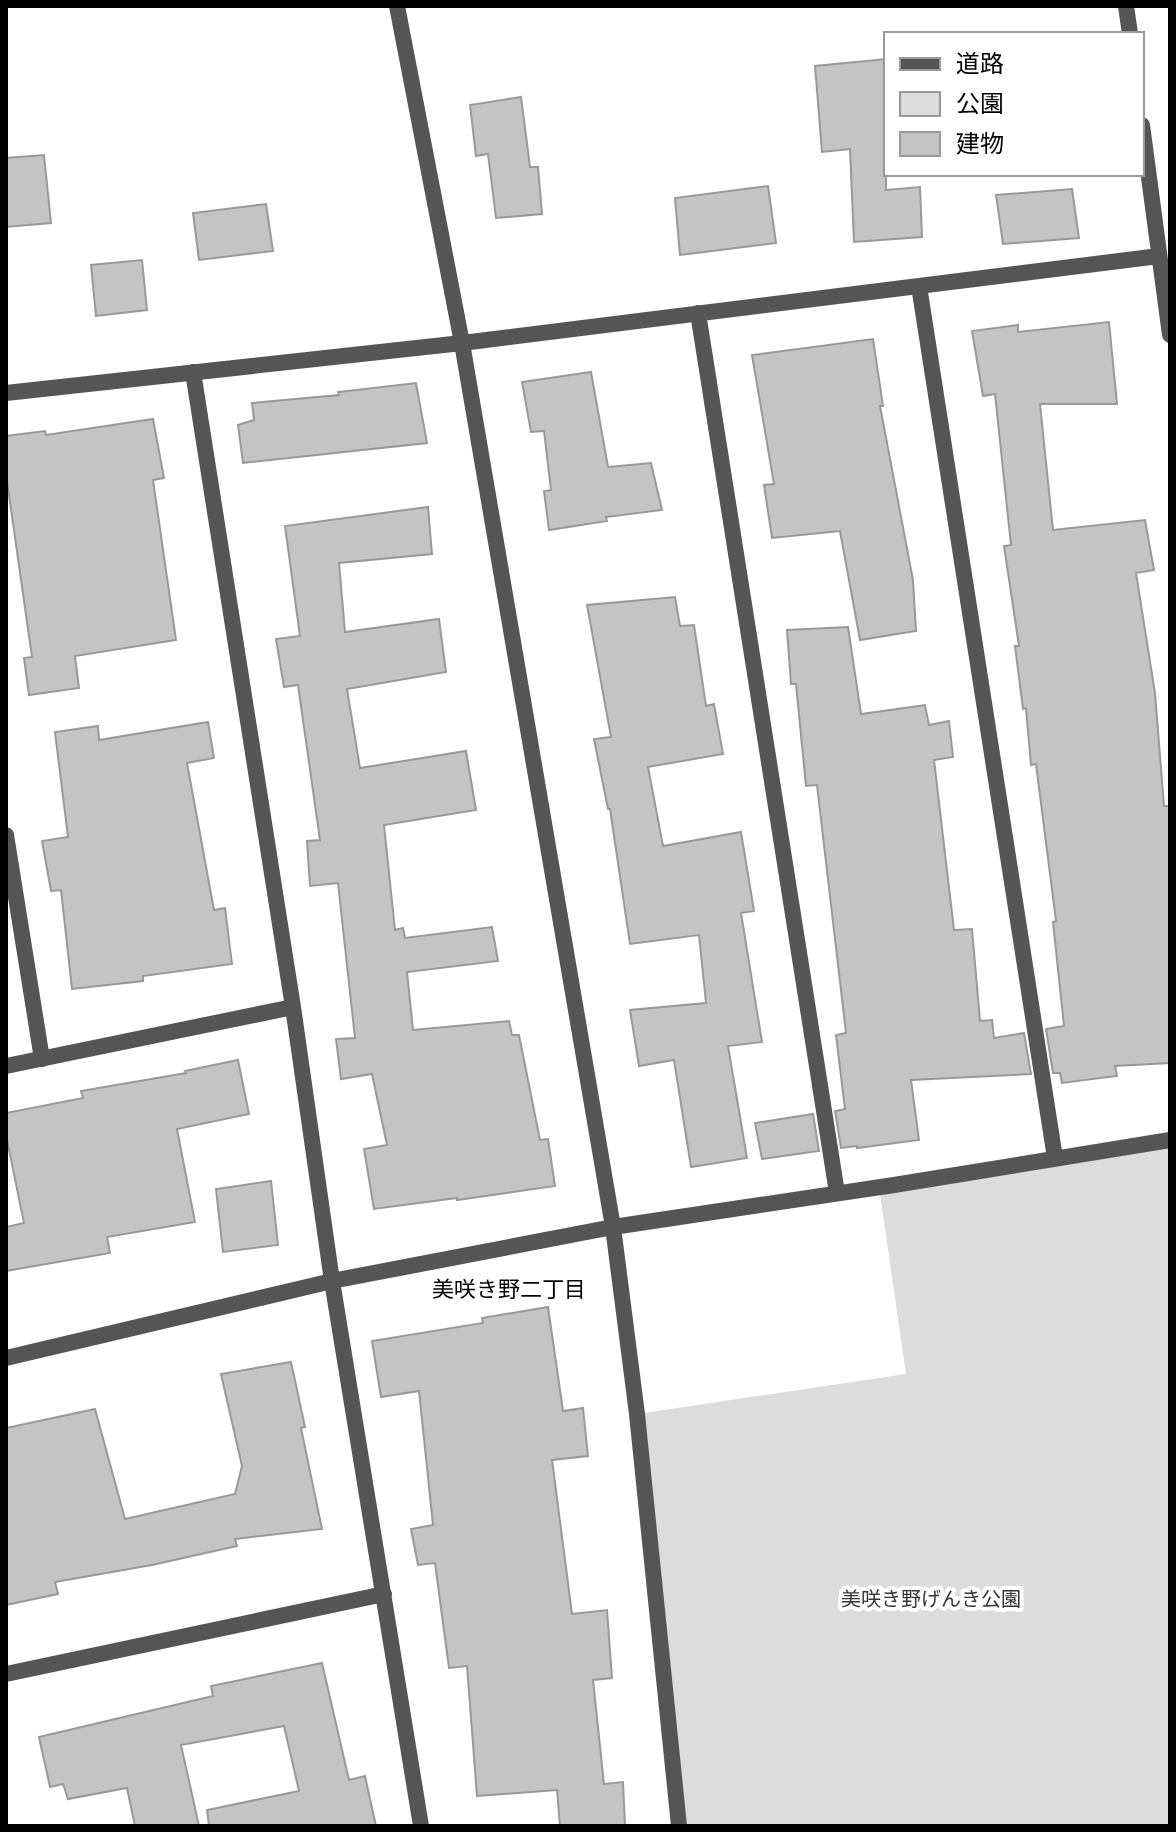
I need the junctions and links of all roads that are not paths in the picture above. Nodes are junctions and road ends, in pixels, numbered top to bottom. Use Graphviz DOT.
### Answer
graph roads {
  1 [pos="397,6"];
  2 [pos="1126,6"];
  3 [pos="1130,32"];
  4 [pos="1144,140"];
  5 [pos="1159,256"];
  6 [pos="919,286"];
  7 [pos="698,313"];
  8 [pos="1170,335"];
  9 [pos="462,343"];
  10 [pos="193,372"];
  11 [pos="6,393"];
  12 [pos="6,835"];
  13 [pos="293,1007"];
  14 [pos="42,1059"];
  15 [pos="6,1066"];
  16 [pos="1170,1140"];
  17 [pos="1055,1158"];
  18 [pos="837,1193"];
  19 [pos="613,1227"];
  20 [pos="332,1281"];
  21 [pos="6,1358"];
  22 [pos="384,1594"];
  23 [pos="6,1674"];
  24 [pos="421,1826"];
  25 [pos="679,1826"];
  1 -- 9 [label="street"];
  2 -- 3 [label="street"];
  4 -- 5 [label="street"];
  5 -- 6 [label="street"];
  5 -- 8 [label="street"];
  6 -- 7 [label="street"];
  6 -- 17 [label="street"];
  7 -- 9 [label="street"];
  7 -- 18 [label="street"];
  9 -- 10 [label="street"];
  9 -- 19 [label="street"];
  10 -- 11 [label="street"];
  10 -- 13 [label="street"];
  12 -- 14 [label="street"];
  13 -- 14 [label="street"];
  13 -- 20 [label="street"];
  14 -- 15 [label="street"];
  16 -- 17 [label="street"];
  17 -- 18 [label="street"];
  18 -- 19 [label="street"];
  19 -- 20 [label="street"];
  19 -- 25 [label="street"];
  20 -- 21 [label="street"];
  20 -- 22 [label="street"];
  22 -- 23 [label="street"];
  22 -- 24 [label="street"];
}
